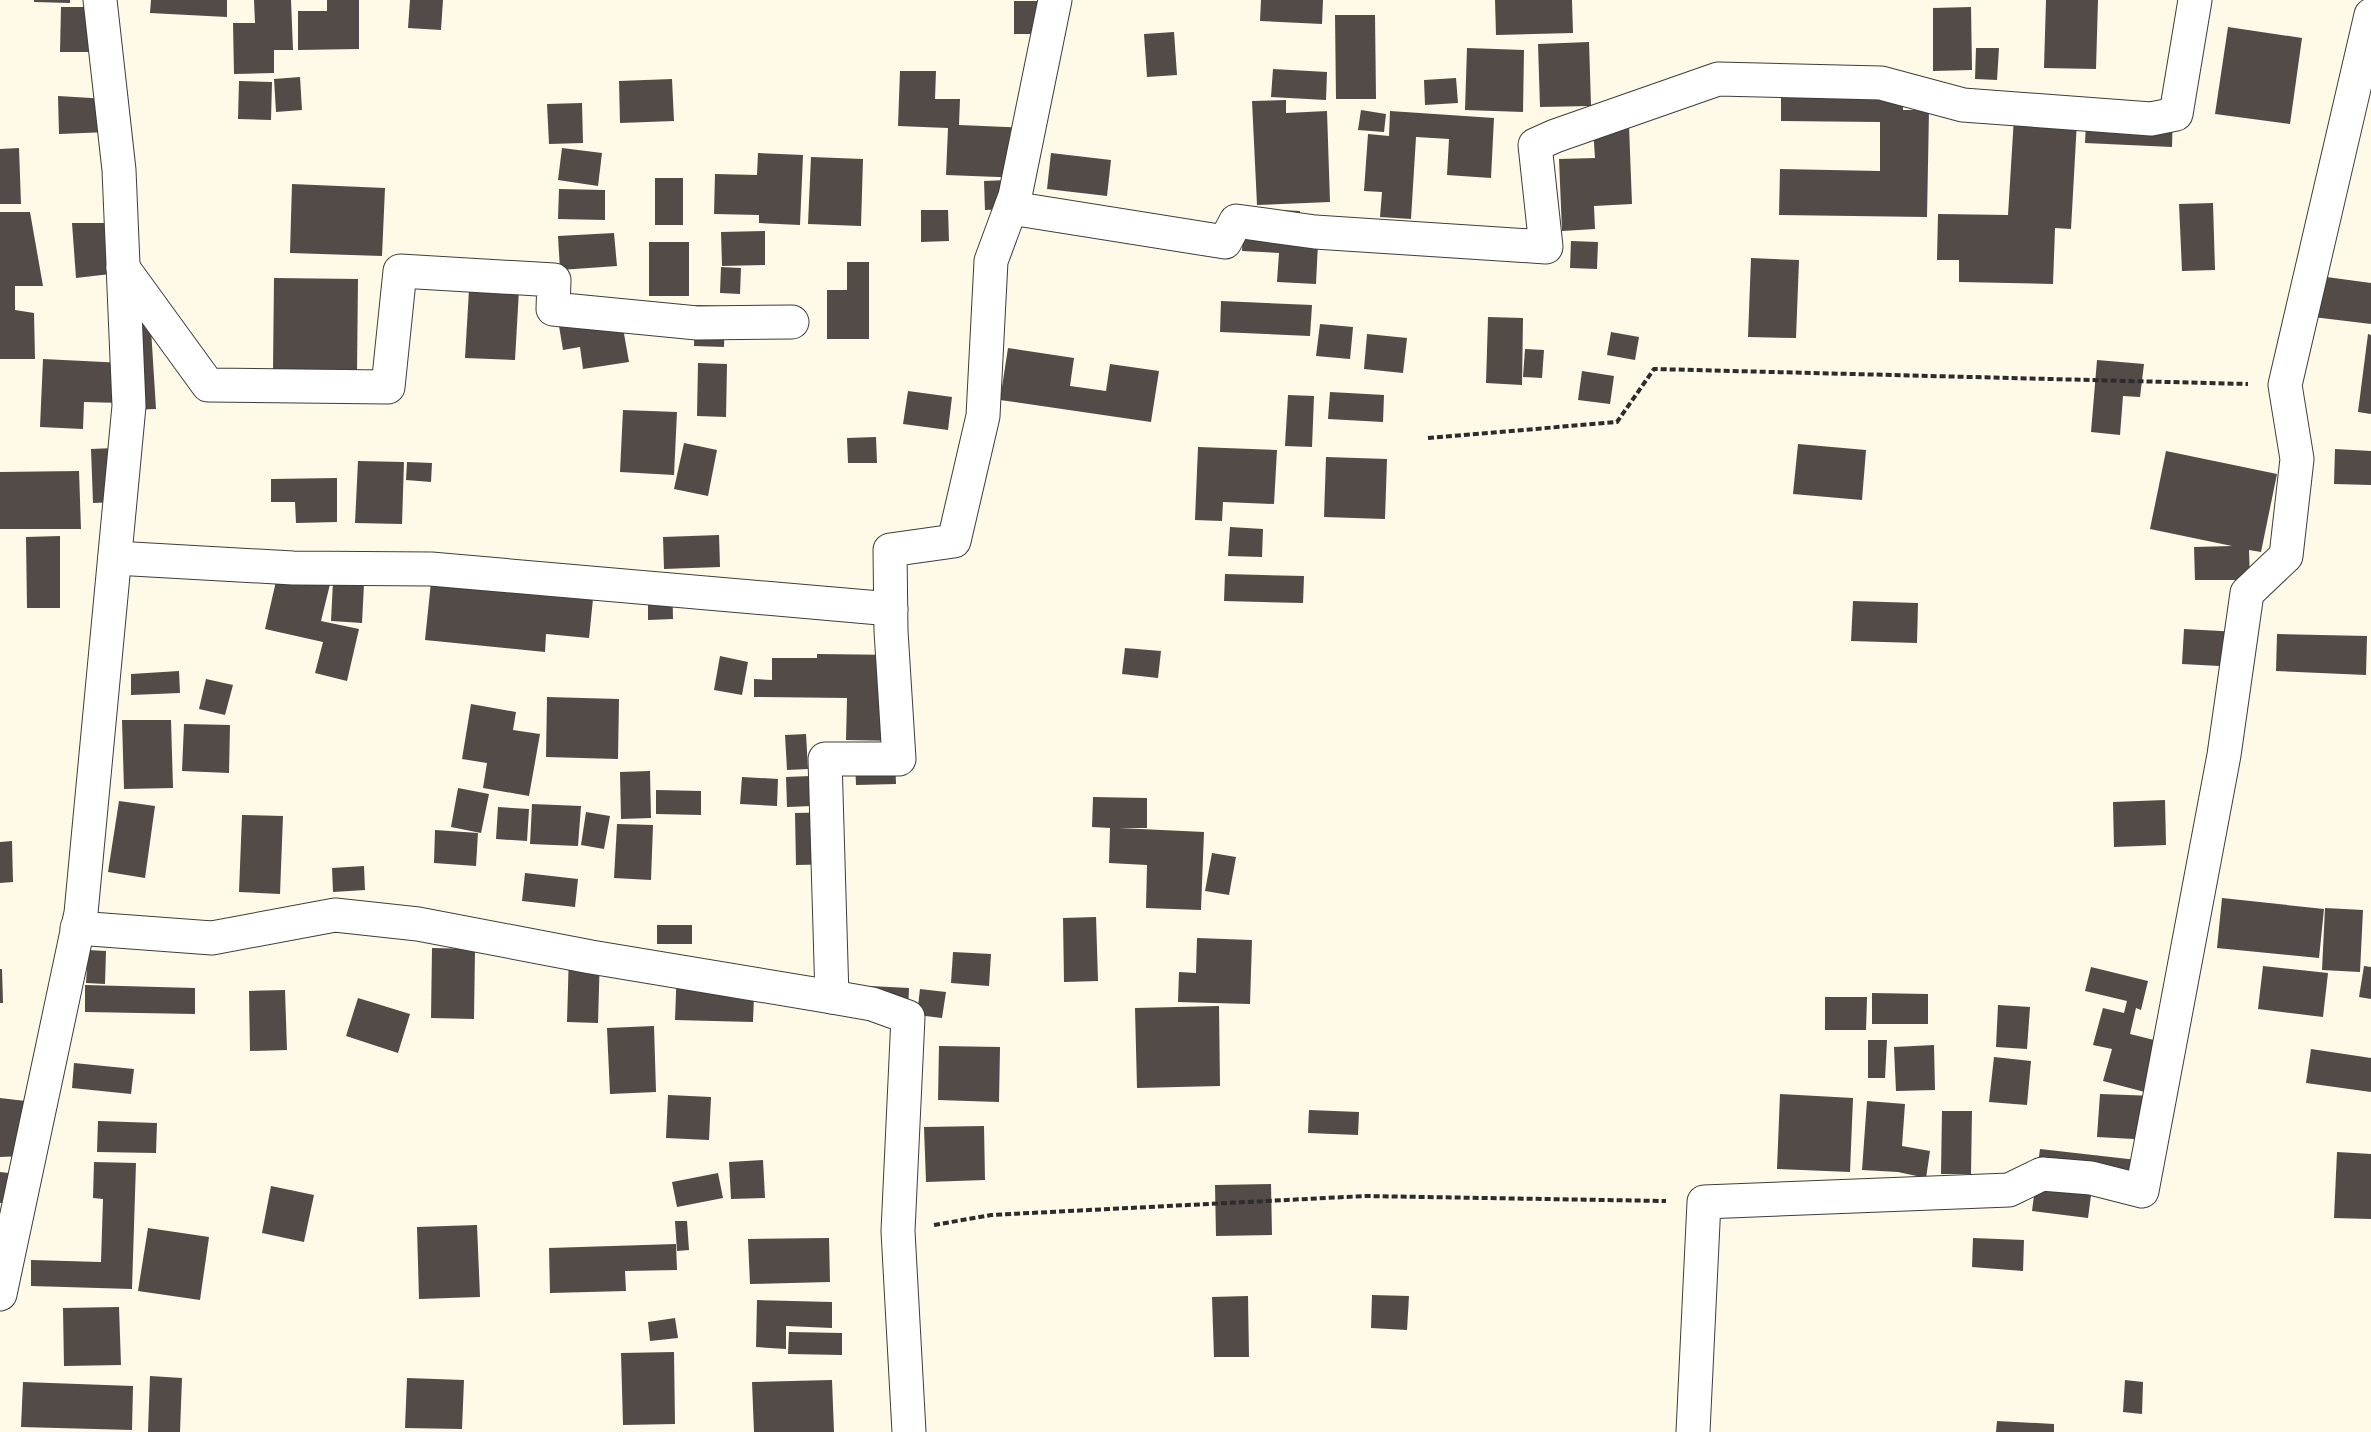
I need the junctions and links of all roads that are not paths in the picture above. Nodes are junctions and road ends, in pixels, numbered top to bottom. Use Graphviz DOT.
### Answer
graph roads {
  1 [pos="100,0"];
  2 [pos="1055,0"];
  3 [pos="2195,0"];
  4 [pos="2371,15"];
  5 [pos="1011,208"];
  6 [pos="123,268"];
  7 [pos="792,322"];
  8 [pos="115,558"];
  9 [pos="891,609"];
  10 [pos="77,928"];
  11 [pos="832,997"];
  12 [pos="0,1294"];
  13 [pos="909,1432"];
  14 [pos="1693,1432"];
  1 -- 6 [label="street"];
  2 -- 5 [label="street"];
  3 -- 5 [label="street"];
  4 -- 14 [label="street"];
  5 -- 9 [label="street"];
  6 -- 7 [label="street"];
  6 -- 8 [label="street"];
  8 -- 9 [label="street"];
  8 -- 10 [label="street"];
  9 -- 11 [label="street"];
  10 -- 11 [label="street"];
  10 -- 12 [label="street"];
  11 -- 13 [label="street"];
}
